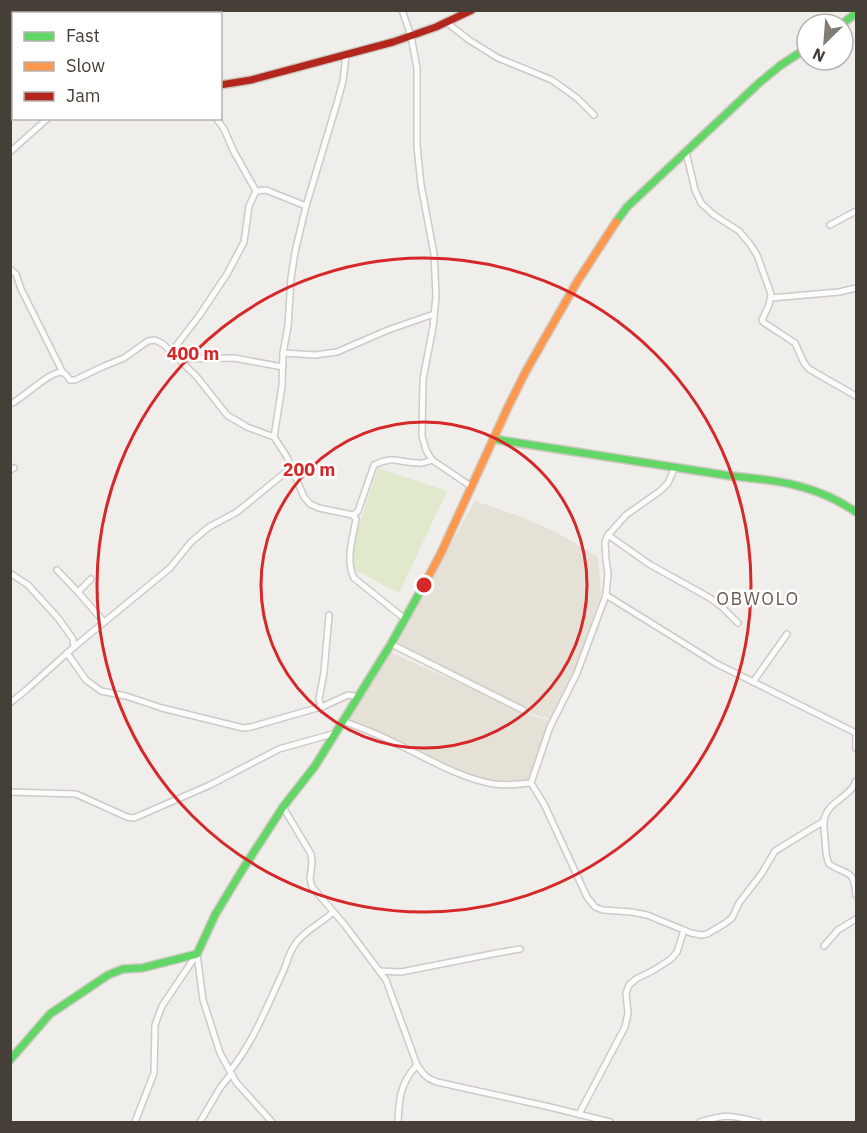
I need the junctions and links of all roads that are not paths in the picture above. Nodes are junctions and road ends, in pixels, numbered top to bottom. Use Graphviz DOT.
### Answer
graph roads {
  1 [pos="402,10"];
  2 [pos="472,10"];
  3 [pos="446,22"];
  4 [pos="411,36"];
  5 [pos="346,55"];
  6 [pos="795,56"];
  7 [pos="222,85"];
  8 [pos="594,115"];
  9 [pos="46,120"];
  10 [pos="217,120"];
  11 [pos="10,152"];
  12 [pos="686,152"];
  13 [pos="256,191"];
  14 [pos="306,206"];
  15 [pos="856,211"];
  16 [pos="830,225"];
  17 [pos="10,269"];
  18 [pos="856,288"];
  19 [pos="771,298"];
  20 [pos="434,314"];
  21 [pos="172,351"];
  22 [pos="283,353"];
  23 [pos="180,359"];
  24 [pos="283,367"];
  25 [pos="63,373"];
  26 [pos="856,396"];
  27 [pos="10,404"];
  28 [pos="274,437"];
  29 [pos="493,439"];
  30 [pos="432,460"];
  31 [pos="292,467"];
  32 [pos="675,467"];
  33 [pos="472,487"];
  34 [pos="856,512"];
  35 [pos="353,515"];
  36 [pos="608,535"];
  37 [pos="57,570"];
  38 [pos="10,573"];
  39 [pos="91,579"];
  40 [pos="78,592"];
  41 [pos="606,595"];
  42 [pos="329,615"];
  43 [pos="405,619"];
  44 [pos="104,622"];
  45 [pos="738,622"];
  46 [pos="787,634"];
  47 [pos="391,644"];
  48 [pos="74,647"];
  49 [pos="67,653"];
  50 [pos="753,682"];
  51 [pos="358,697"];
  52 [pos="10,703"];
  53 [pos="321,707"];
  54 [pos="523,710"];
  55 [pos="343,721"];
  56 [pos="336,733"];
  57 [pos="856,733"];
  58 [pos="856,748"];
  59 [pos="856,781"];
  60 [pos="531,783"];
  61 [pos="10,792"];
  62 [pos="283,807"];
  63 [pos="824,820"];
  64 [pos="856,895"];
  65 [pos="333,912"];
  66 [pos="856,920"];
  67 [pos="684,930"];
  68 [pos="824,945"];
  69 [pos="520,949"];
  70 [pos="198,954"];
  71 [pos="380,971"];
  72 [pos="10,1060"];
  73 [pos="417,1065"];
  74 [pos="230,1073"];
  75 [pos="579,1114"];
  76 [pos="135,1122"];
  77 [pos="200,1122"];
  78 [pos="272,1122"];
  79 [pos="398,1122"];
  80 [pos="610,1122"];
  81 [pos="700,1122"];
  82 [pos="758,1122"];
  1 -- 4 [label="street"];
  2 -- 3 [label="street"];
  3 -- 4 [label="street"];
  3 -- 8 [label="street"];
  4 -- 5 [label="street"];
  4 -- 20 [label="street"];
  5 -- 7 [label="street"];
  5 -- 14 [label="street"];
  6 -- 12 [label="street"];
  9 -- 11 [label="street"];
  10 -- 13 [label="street"];
  12 -- 19 [label="street"];
  12 -- 29 [label="street"];
  13 -- 14 [label="street"];
  13 -- 21 [label="street"];
  14 -- 22 [label="street"];
  15 -- 16 [label="street"];
  17 -- 25 [label="street"];
  18 -- 19 [label="street"];
  19 -- 26 [label="street"];
  20 -- 22 [label="street"];
  20 -- 30 [label="street"];
  21 -- 23 [label="street"];
  21 -- 25 [label="street"];
  22 -- 24 [label="street"];
  23 -- 24 [label="street"];
  23 -- 28 [label="street"];
  24 -- 28 [label="street"];
  25 -- 27 [label="street"];
  28 -- 31 [label="street"];
  29 -- 32 [label="street"];
  29 -- 33 [label="street"];
  30 -- 33 [label="street"];
  30 -- 35 [label="street"];
  31 -- 35 [label="street"];
  31 -- 44 [label="street"];
  32 -- 34 [label="street"];
  32 -- 36 [label="street"];
  33 -- 43 [label="street"];
  35 -- 43 [label="street"];
  36 -- 41 [label="street"];
  36 -- 45 [label="street"];
  37 -- 40 [label="street"];
  38 -- 48 [label="street"];
  39 -- 40 [label="street"];
  40 -- 44 [label="street"];
  41 -- 50 [label="street"];
  41 -- 60 [label="street"];
  42 -- 53 [label="street"];
  43 -- 47 [label="street"];
  44 -- 48 [label="street"];
  46 -- 50 [label="street"];
  47 -- 51 [label="street"];
  47 -- 54 [label="street"];
  48 -- 49 [label="street"];
  49 -- 52 [label="street"];
  49 -- 53 [label="street"];
  50 -- 57 [label="street"];
  51 -- 53 [label="street"];
  51 -- 55 [label="street"];
  55 -- 56 [label="street"];
  55 -- 60 [label="street"];
  56 -- 61 [label="street"];
  56 -- 62 [label="street"];
  57 -- 58 [label="street"];
  59 -- 63 [label="street"];
  60 -- 67 [label="street"];
  62 -- 65 [label="street"];
  62 -- 70 [label="street"];
  63 -- 64 [label="street"];
  63 -- 67 [label="street"];
  65 -- 71 [label="street"];
  65 -- 74 [label="street"];
  66 -- 68 [label="street"];
  67 -- 75 [label="street"];
  69 -- 71 [label="street"];
  70 -- 72 [label="street"];
  70 -- 74 [label="street"];
  70 -- 76 [label="street"];
  71 -- 73 [label="street"];
  73 -- 75 [label="street"];
  73 -- 79 [label="street"];
  74 -- 77 [label="street"];
  74 -- 78 [label="street"];
  75 -- 80 [label="street"];
  81 -- 82 [label="street"];
}
